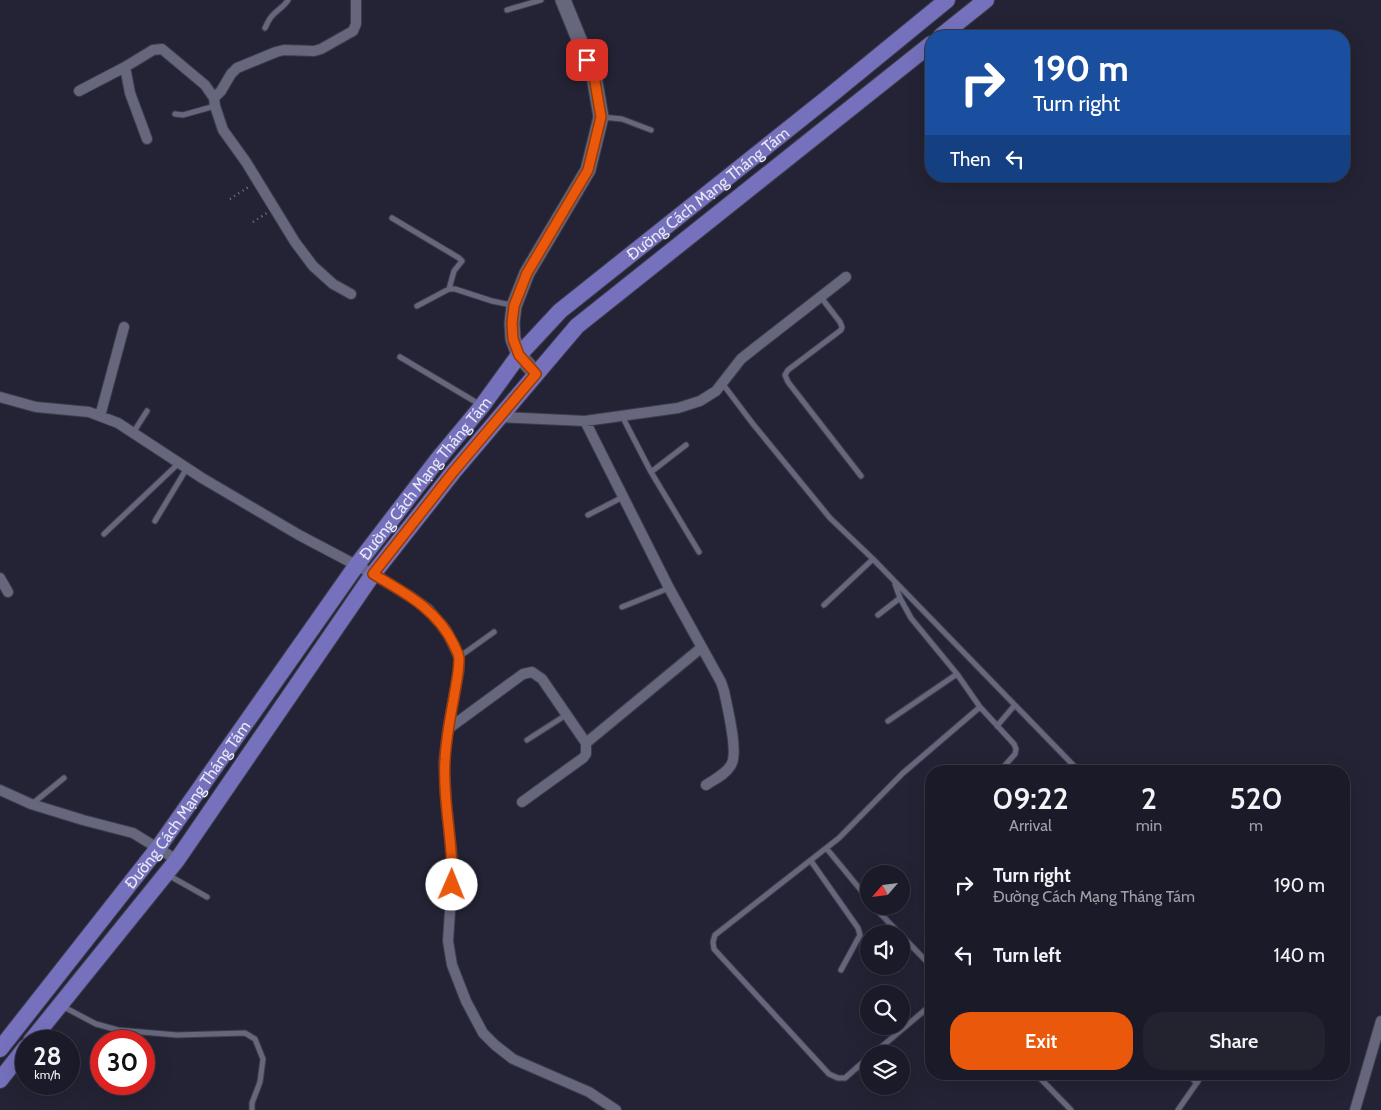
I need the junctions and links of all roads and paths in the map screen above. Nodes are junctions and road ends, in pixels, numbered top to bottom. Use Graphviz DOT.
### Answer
graph roads {
  1 [pos="288,0"];
  2 [pos="356,0"];
  3 [pos="540,0"];
  4 [pos="563,0"];
  5 [pos="986,0"];
  6 [pos="940,2"];
  7 [pos="507,10"];
  8 [pos="265,28"];
  9 [pos="948,30"];
  10 [pos="925,49"];
  11 [pos="125,67"];
  12 [pos="79,91"];
  13 [pos="214,102"];
  14 [pos="175,114"];
  15 [pos="601,117"];
  16 [pos="651,130"];
  17 [pos="147,139"];
  18 [pos="258,181"];
  19 [pos="230,199"];
  20 [pos="275,209"];
  21 [pos="392,218"];
  22 [pos="253,222"];
  23 [pos="846,276"];
  24 [pos="449,289"];
  25 [pos="351,294"];
  26 [pos="820,296"];
  27 [pos="417,306"];
  28 [pos="514,306"];
  29 [pos="124,327"];
  30 [pos="519,355"];
  31 [pos="400,357"];
  32 [pos="536,374"];
  33 [pos="722,383"];
  34 [pos="0,397"];
  35 [pos="482,406"];
  36 [pos="147,411"];
  37 [pos="100,416"];
  38 [pos="622,416"];
  39 [pos="500,417"];
  40 [pos="585,421"];
  41 [pos="133,432"];
  42 [pos="686,445"];
  43 [pos="183,466"];
  44 [pos="651,472"];
  45 [pos="861,476"];
  46 [pos="624,497"];
  47 [pos="588,515"];
  48 [pos="155,521"];
  49 [pos="104,534"];
  50 [pos="698,552"];
  51 [pos="873,558"];
  52 [pos="356,566"];
  53 [pos="373,574"];
  54 [pos="0,578"];
  55 [pos="894,580"];
  56 [pos="670,588"];
  57 [pos="8,592"];
  58 [pos="900,598"];
  59 [pos="824,605"];
  60 [pos="622,607"];
  61 [pos="878,615"];
  62 [pos="494,632"];
  63 [pos="701,648"];
  64 [pos="459,656"];
  65 [pos="957,674"];
  66 [pos="1014,706"];
  67 [pos="980,707"];
  68 [pos="567,715"];
  69 [pos="888,721"];
  70 [pos="997,726"];
  71 [pos="448,729"];
  72 [pos="527,740"];
  73 [pos="586,743"];
  74 [pos="1005,765"];
  75 [pos="1073,765"];
  76 [pos="64,778"];
  77 [pos="706,785"];
  78 [pos="0,790"];
  79 [pos="522,802"];
  80 [pos="31,804"];
  81 [pos="158,848"];
  82 [pos="827,849"];
  83 [pos="176,860"];
  84 [pos="811,861"];
  85 [pos="165,874"];
  86 [pos="860,889"];
  87 [pos="207,897"];
  88 [pos="882,915"];
  89 [pos="892,925"];
  90 [pos="910,944"];
  91 [pos="69,960"];
  92 [pos="925,960"];
  93 [pos="841,970"];
  94 [pos="86,974"];
  95 [pos="61,1005"];
  96 [pos="925,1010"];
  97 [pos="1381,1021"];
  98 [pos="42,1030"];
  99 [pos="884,1045"];
  100 [pos="0,1049"];
  101 [pos="15,1063"];
  102 [pos="860,1065"];
  103 [pos="0,1080"];
  104 [pos="1042,1080"];
  105 [pos="1194,1080"];
  106 [pos="1199,1080"];
  107 [pos="1197,1083"];
  108 [pos="252,1110"];
  109 [pos="616,1110"];
  110 [pos="1071,1110"];
  111 [pos="1178,1110"];
  112 [pos="1355,1110"];
  1 -- 8 [label="lane"];
  2 -- 13 [label="street"];
  3 -- 7 [label="lane"];
  4 -- 15 [label="main road"];
  5 -- 9 [label="main road"];
  6 -- 30 [label="main road, Đường Cách Mạng Tháng Tám"];
  10 -- 32 [label="main road, Đường Cách Mạng Tháng Tám"];
  11 -- 12 [label="street"];
  11 -- 13 [label="street"];
  11 -- 17 [label="street"];
  13 -- 14 [label="lane"];
  13 -- 18 [label="street"];
  15 -- 16 [label="lane"];
  15 -- 28 [label="main road"];
  18 -- 19 [label="path"];
  18 -- 20 [label="street"];
  20 -- 22 [label="path"];
  20 -- 25 [label="street"];
  21 -- 24 [label="lane"];
  23 -- 26 [label="street"];
  24 -- 27 [label="lane"];
  24 -- 28 [label="lane"];
  26 -- 33 [label="street"];
  26 -- 45 [label="lane"];
  28 -- 30 [label="main road"];
  29 -- 37 [label="street"];
  30 -- 32 [label="main road"];
  30 -- 35 [label="main road, Đường Cách Mạng Tháng Tám"];
  31 -- 35 [label="lane"];
  32 -- 39 [label="main road, Đường Cách Mạng Tháng Tám"];
  33 -- 38 [label="street"];
  33 -- 51 [label="lane"];
  34 -- 37 [label="street"];
  35 -- 52 [label="main road, Đường Cách Mạng Tháng Tám"];
  36 -- 41 [label="lane"];
  37 -- 41 [label="street"];
  38 -- 40 [label="street"];
  38 -- 44 [label="lane"];
  39 -- 40 [label="street"];
  39 -- 53 [label="main road, Đường Cách Mạng Tháng Tám"];
  40 -- 46 [label="street"];
  41 -- 43 [label="street"];
  42 -- 44 [label="lane"];
  43 -- 48 [label="lane"];
  43 -- 49 [label="lane"];
  43 -- 52 [label="street"];
  44 -- 50 [label="lane"];
  46 -- 47 [label="lane"];
  46 -- 56 [label="street"];
  51 -- 55 [label="lane"];
  51 -- 59 [label="lane"];
  52 -- 53 [label="street"];
  52 -- 81 [label="main road, Đường Cách Mạng Tháng Tám"];
  53 -- 64 [label="street"];
  53 -- 83 [label="main road, Đường Cách Mạng Tháng Tám"];
  54 -- 57 [label="street"];
  55 -- 58 [label="lane"];
  55 -- 66 [label="lane"];
  56 -- 60 [label="lane"];
  56 -- 63 [label="street"];
  58 -- 61 [label="lane"];
  58 -- 65 [label="lane"];
  62 -- 64 [label="lane"];
  63 -- 73 [label="street"];
  63 -- 77 [label="street"];
  64 -- 71 [label="street"];
  65 -- 67 [label="lane"];
  65 -- 69 [label="lane"];
  66 -- 70 [label="lane"];
  66 -- 75 [label="lane"];
  67 -- 70 [label="lane"];
  67 -- 82 [label="lane"];
  68 -- 71 [label="street"];
  68 -- 72 [label="lane"];
  68 -- 73 [label="street"];
  70 -- 74 [label="lane"];
  71 -- 109 [label="street"];
  73 -- 79 [label="street"];
  76 -- 80 [label="lane"];
  78 -- 80 [label="street"];
  80 -- 81 [label="street"];
  81 -- 83 [label="street"];
  81 -- 91 [label="main road, Đường Cách Mạng Tháng Tám"];
  82 -- 84 [label="lane"];
  82 -- 86 [label="lane"];
  83 -- 85 [label="main road, Đường Cách Mạng Tháng Tám"];
  84 -- 93 [label="lane"];
  84 -- 102 [label="lane"];
  85 -- 87 [label="lane"];
  85 -- 94 [label="main road, Đường Cách Mạng Tháng Tám"];
  88 -- 89 [label="lane"];
  90 -- 92 [label="lane"];
  91 -- 94 [label="main road"];
  91 -- 100 [label="main road, Đường Cách Mạng Tháng Tám"];
  94 -- 95 [label="main road, Đường Cách Mạng Tháng Tám"];
  95 -- 98 [label="main road, Đường Cách Mạng Tháng Tám"];
  95 -- 108 [label="lane"];
  96 -- 99 [label="lane"];
  97 -- 112 [label="street"];
  101 -- 103 [label="main road, Đường Cách Mạng Tháng Tám"];
  104 -- 110 [label="lane"];
  105 -- 107 [label="lane"];
  106 -- 107 [label="lane"];
  107 -- 111 [label="lane"];
}
